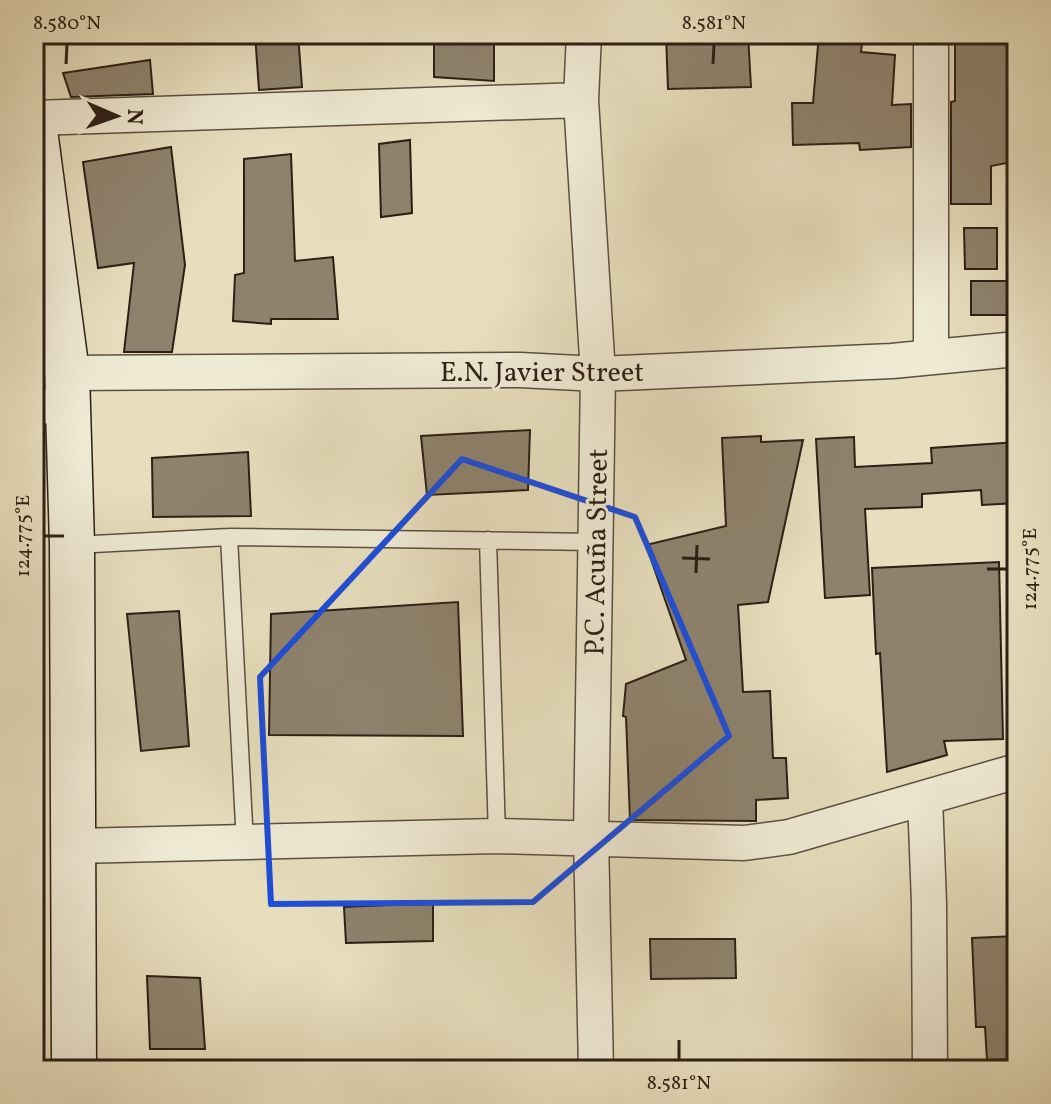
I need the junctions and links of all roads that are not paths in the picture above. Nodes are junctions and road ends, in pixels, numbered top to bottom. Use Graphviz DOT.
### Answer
graph roads {
  1 [pos="584,34"];
  2 [pos="931,34"];
  3 [pos="581,100"];
  4 [pos="34,120"];
  5 [pos="1017,349"];
  6 [pos="931,356"];
  7 [pos="598,374"];
  8 [pos="56,395"];
  9 [pos="229,537"];
  10 [pos="488,540"];
  11 [pos="596,542"];
  12 [pos="72,545"];
  13 [pos="1017,771"];
  14 [pos="925,798"];
  15 [pos="497,836"];
  16 [pos="591,837"];
  17 [pos="245,844"];
  18 [pos="75,846"];
  19 [pos="74,1070"];
  20 [pos="596,1070"];
  21 [pos="930,1070"];
  1 -- 3 [label="street, P.C. Acuña Street"];
  2 -- 6 [label="street"];
  3 -- 4 [label="street"];
  3 -- 7 [label="street, P.C. Acuña Street"];
  4 -- 8 [label="street"];
  5 -- 6 [label="street, E.N. Javier Street"];
  6 -- 7 [label="street, E.N. Javier Street"];
  7 -- 8 [label="street, E.N. Javier Street"];
  7 -- 11 [label="street, P.C. Acuña Street"];
  8 -- 12 [label="street"];
  9 -- 10 [label="lane"];
  9 -- 12 [label="lane"];
  9 -- 17 [label="lane"];
  10 -- 11 [label="lane"];
  10 -- 15 [label="lane"];
  11 -- 16 [label="street, P.C. Acuña Street"];
  12 -- 18 [label="street"];
  13 -- 14 [label="street"];
  14 -- 16 [label="street"];
  14 -- 21 [label="street"];
  15 -- 16 [label="street"];
  15 -- 17 [label="street"];
  16 -- 20 [label="street, P.C. Acuña Street"];
  17 -- 18 [label="street"];
  18 -- 19 [label="street"];
}
